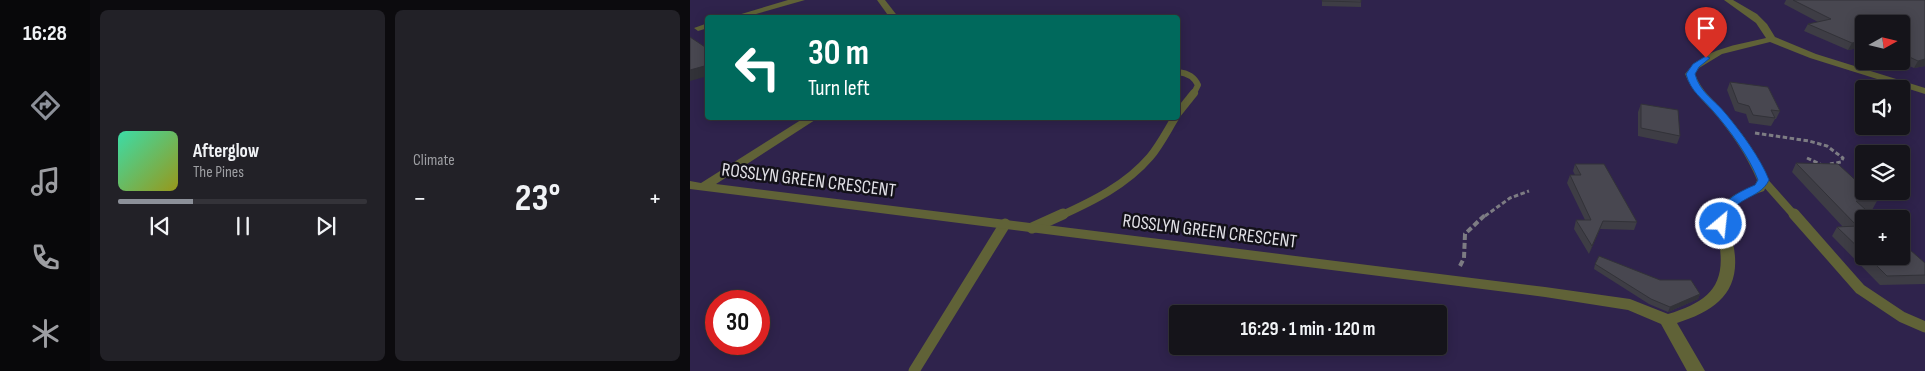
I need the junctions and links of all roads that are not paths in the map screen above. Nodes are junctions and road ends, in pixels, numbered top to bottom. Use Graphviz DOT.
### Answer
graph roads {
  1 [pos="801,0"];
  2 [pos="881,0"];
  3 [pos="1728,0"];
  4 [pos="742,15"];
  5 [pos="892,15"];
  6 [pos="1771,39"];
  7 [pos="1180,72"];
  8 [pos="1925,91"];
  9 [pos="1180,111"];
  10 [pos="808,120"];
  11 [pos="1174,120"];
  12 [pos="1763,180"];
  13 [pos="696,186"];
  14 [pos="1006,224"];
  15 [pos="1032,228"];
  16 [pos="1667,320"];
  17 [pos="1925,327"];
  18 [pos="914,371"];
  19 [pos="1696,371"];
  1 -- 4 [label="street"];
  2 -- 5 [label="street"];
  3 -- 6 [label="street"];
  6 -- 8 [label="street"];
  6 -- 12 [label="street"];
  7 -- 9 [label="lane"];
  10 -- 13 [label="street"];
  11 -- 15 [label="lane"];
  12 -- 16 [label="street"];
  12 -- 17 [label="lane"];
  13 -- 14 [label="street, ROSSLYN GREEN CRESCENT"];
  14 -- 15 [label="street, ROSSLYN GREEN CRESCENT"];
  14 -- 18 [label="lane"];
  15 -- 16 [label="street, ROSSLYN GREEN CRESCENT"];
  16 -- 19 [label="street"];
}
